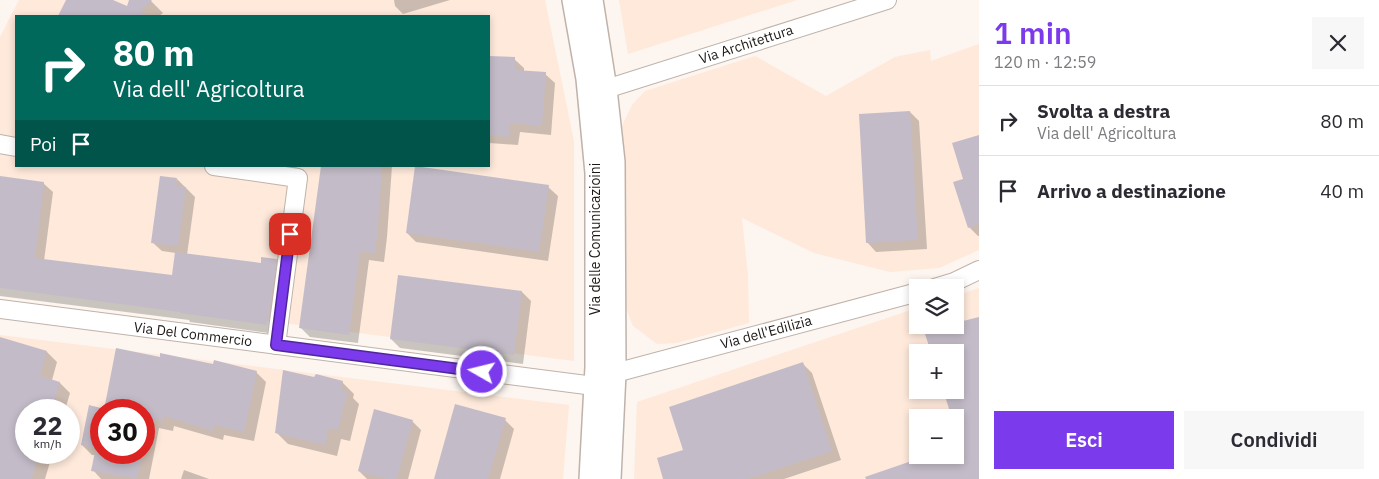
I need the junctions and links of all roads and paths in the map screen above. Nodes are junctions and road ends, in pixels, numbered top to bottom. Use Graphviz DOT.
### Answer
graph roads {
  1 [pos="574,0"];
  2 [pos="592,0"];
  3 [pos="887,0"];
  4 [pos="606,89"];
  5 [pos="0,144"];
  6 [pos="15,146"];
  7 [pos="221,167"];
  8 [pos="979,270"];
  9 [pos="960,279"];
  10 [pos="909,294"];
  11 [pos="0,309"];
  12 [pos="276,345"];
  13 [pos="615,373"];
  14 [pos="594,386"];
  15 [pos="590,479"];
  16 [pos="610,479"];
  1 -- 14 [label="street, Via delle Comunicazioini"];
  2 -- 4 [label="street, Via delle Comunicazioini"];
  3 -- 4 [label="street, Via Architettura"];
  4 -- 13 [label="street, Via delle Comunicazioini"];
  5 -- 6 [label="street"];
  7 -- 12 [label="street"];
  8 -- 9 [label="street"];
  10 -- 13 [label="street, Via dell'Edilizia"];
  11 -- 12 [label="street, Via Del Commercio"];
  12 -- 14 [label="street, Via Del Commercio"];
  13 -- 16 [label="street, Via delle Comunicazioini"];
  14 -- 15 [label="street, Via delle Comunicazioini"];
}
